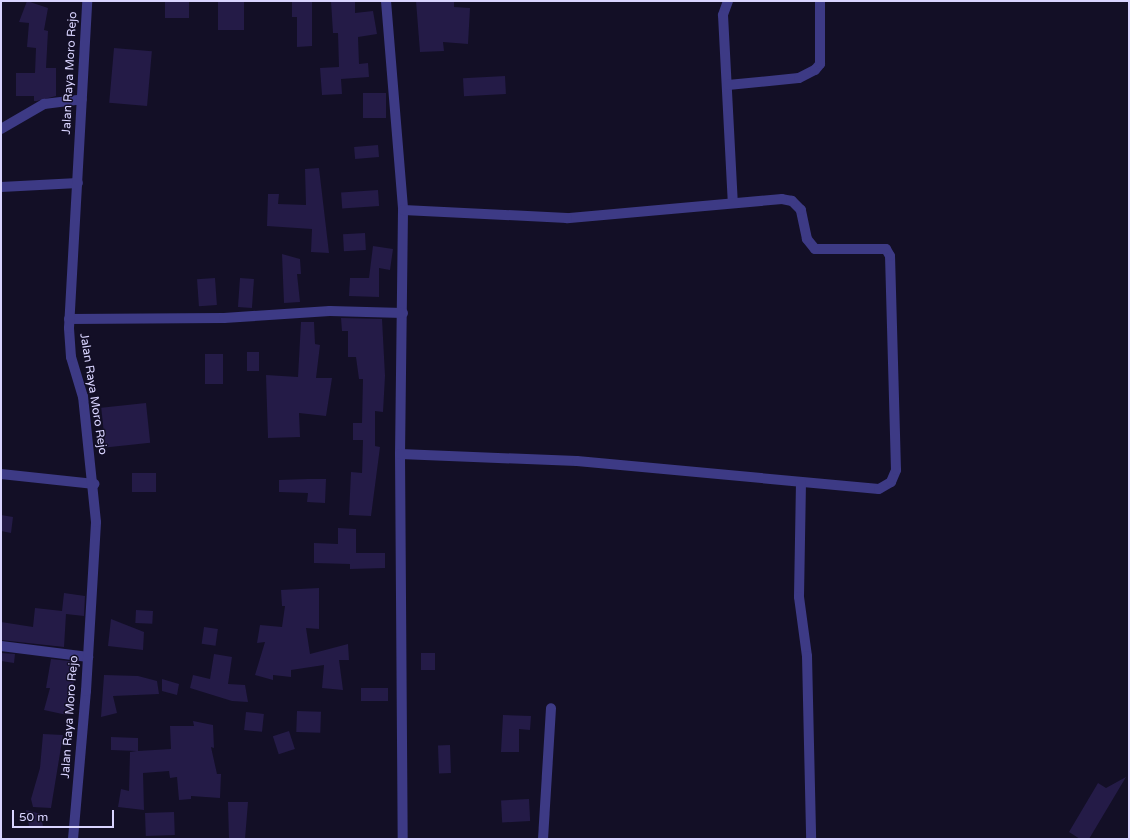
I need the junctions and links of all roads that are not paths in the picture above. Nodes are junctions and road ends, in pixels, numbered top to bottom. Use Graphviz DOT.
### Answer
graph roads {
  1 [pos="87,1"];
  2 [pos="386,1"];
  3 [pos="728,1"];
  4 [pos="820,1"];
  5 [pos="728,85"];
  6 [pos="82,98"];
  7 [pos="1,129"];
  8 [pos="78,183"];
  9 [pos="1,187"];
  10 [pos="733,203"];
  11 [pos="403,210"];
  12 [pos="403,313"];
  13 [pos="69,319"];
  14 [pos="400,454"];
  15 [pos="1,474"];
  16 [pos="801,482"];
  17 [pos="94,484"];
  18 [pos="1,646"];
  19 [pos="88,657"];
  20 [pos="551,708"];
  21 [pos="73,839"];
  22 [pos="403,839"];
  23 [pos="543,839"];
  24 [pos="811,839"];
  1 -- 6 [label="street, Jalan Raya Moro Rejo"];
  2 -- 11 [label="street"];
  3 -- 5 [label="street"];
  4 -- 5 [label="street"];
  5 -- 10 [label="street"];
  6 -- 7 [label="street"];
  6 -- 8 [label="street, Jalan Raya Moro Rejo"];
  8 -- 9 [label="street"];
  8 -- 13 [label="street, Jalan Raya Moro Rejo"];
  10 -- 11 [label="street"];
  10 -- 16 [label="street"];
  11 -- 12 [label="street"];
  12 -- 13 [label="street"];
  12 -- 14 [label="street"];
  13 -- 17 [label="street, Jalan Raya Moro Rejo"];
  14 -- 16 [label="street"];
  14 -- 22 [label="street"];
  15 -- 17 [label="street"];
  16 -- 24 [label="street"];
  17 -- 19 [label="street, Jalan Raya Moro Rejo"];
  18 -- 19 [label="street"];
  19 -- 21 [label="street, Jalan Raya Moro Rejo"];
  20 -- 23 [label="street"];
}
